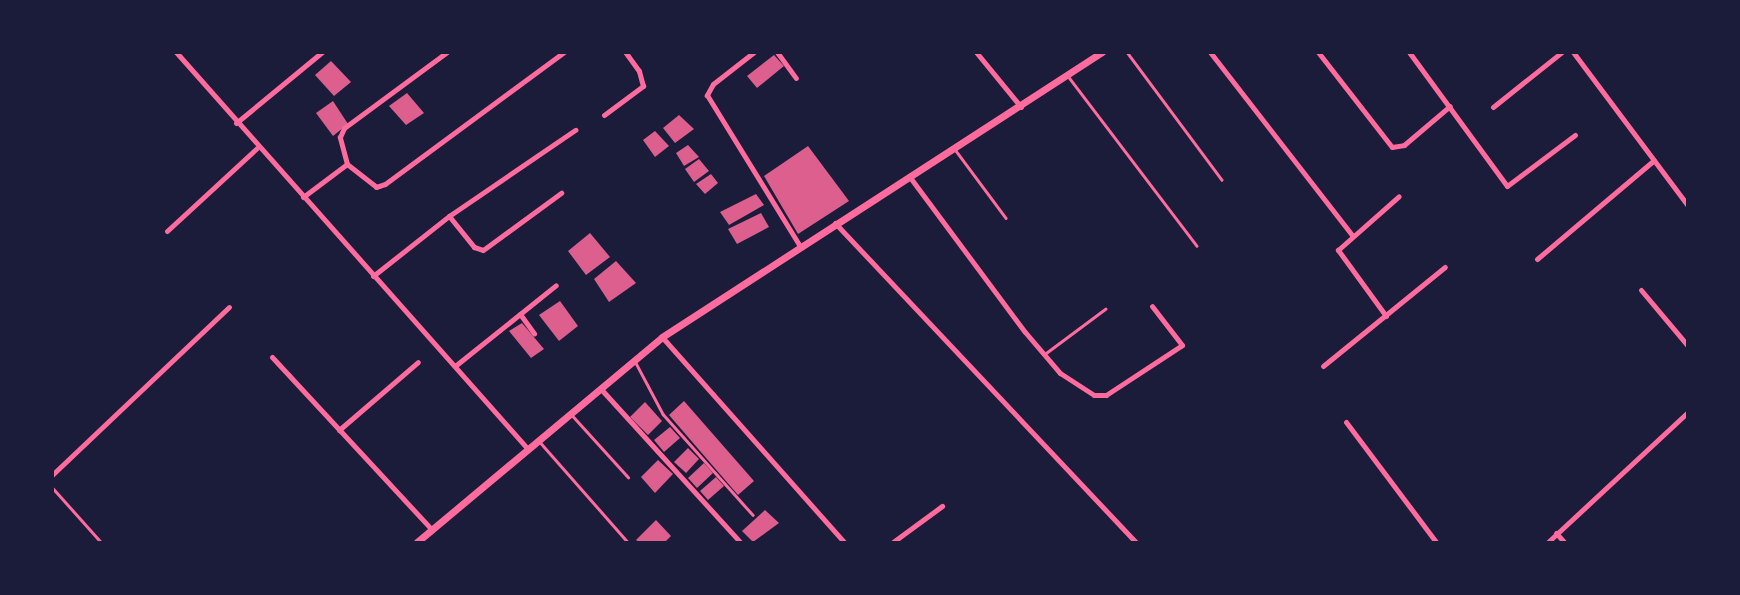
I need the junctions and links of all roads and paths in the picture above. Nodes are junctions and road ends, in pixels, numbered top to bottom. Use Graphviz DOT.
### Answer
graph roads {
  1 [pos="176,52"];
  2 [pos="322,52"];
  3 [pos="447,52"];
  4 [pos="564,52"];
  5 [pos="625,52"];
  6 [pos="754,52"];
  7 [pos="777,52"];
  8 [pos="976,52"];
  9 [pos="1102,52"];
  10 [pos="1127,52"];
  11 [pos="1210,52"];
  12 [pos="1318,52"];
  13 [pos="1409,52"];
  14 [pos="1563,52"];
  15 [pos="1573,52"];
  16 [pos="1068,76"];
  17 [pos="796,78"];
  18 [pos="1450,106"];
  19 [pos="1021,107"];
  20 [pos="1493,107"];
  21 [pos="604,115"];
  22 [pos="236,123"];
  23 [pos="575,130"];
  24 [pos="1576,135"];
  25 [pos="257,148"];
  26 [pos="956,150"];
  27 [pos="1654,160"];
  28 [pos="347,164"];
  29 [pos="909,176"];
  30 [pos="1222,180"];
  31 [pos="561,193"];
  32 [pos="1399,196"];
  33 [pos="303,197"];
  34 [pos="1688,206"];
  35 [pos="449,216"];
  36 [pos="1006,218"];
  37 [pos="835,223"];
  38 [pos="167,231"];
  39 [pos="1352,235"];
  40 [pos="800,246"];
  41 [pos="1197,246"];
  42 [pos="1537,258"];
  43 [pos="1445,267"];
  44 [pos="373,276"];
  45 [pos="556,285"];
  46 [pos="1641,290"];
  47 [pos="1152,306"];
  48 [pos="229,307"];
  49 [pos="1105,309"];
  50 [pos="520,314"];
  51 [pos="1386,316"];
  52 [pos="534,333"];
  53 [pos="662,337"];
  54 [pos="1688,346"];
  55 [pos="1044,355"];
  56 [pos="272,357"];
  57 [pos="634,360"];
  58 [pos="418,362"];
  59 [pos="455,366"];
  60 [pos="1323,366"];
  61 [pos="600,388"];
  62 [pos="1688,412"];
  63 [pos="569,413"];
  64 [pos="1346,422"];
  65 [pos="339,430"];
  66 [pos="538,439"];
  67 [pos="527,448"];
  68 [pos="52,475"];
  69 [pos="628,477"];
  70 [pos="52,487"];
  71 [pos="942,506"];
  72 [pos="753,515"];
  73 [pos="432,530"];
  74 [pos="1556,533"];
  75 [pos="101,542"];
  76 [pos="417,542"];
  77 [pos="628,542"];
  78 [pos="740,542"];
  79 [pos="844,542"];
  80 [pos="893,542"];
  81 [pos="1136,542"];
  82 [pos="1436,542"];
  83 [pos="1548,542"];
  84 [pos="1564,542"];
  1 -- 22 [label="street"];
  2 -- 22 [label="street"];
  3 -- 28 [label="street"];
  4 -- 28 [label="street"];
  5 -- 21 [label="street"];
  6 -- 40 [label="street"];
  7 -- 17 [label="street"];
  8 -- 19 [label="street"];
  9 -- 16 [label="street"];
  10 -- 30 [label="lane"];
  11 -- 39 [label="street"];
  12 -- 18 [label="street"];
  13 -- 18 [label="street"];
  14 -- 20 [label="street"];
  15 -- 27 [label="street"];
  16 -- 19 [label="street"];
  16 -- 41 [label="lane"];
  18 -- 24 [label="street"];
  19 -- 26 [label="street"];
  22 -- 25 [label="street"];
  23 -- 35 [label="street"];
  25 -- 33 [label="street"];
  25 -- 38 [label="street"];
  26 -- 29 [label="street"];
  26 -- 36 [label="lane"];
  27 -- 34 [label="street"];
  27 -- 42 [label="street"];
  28 -- 33 [label="street"];
  29 -- 37 [label="street"];
  29 -- 55 [label="street"];
  31 -- 35 [label="street"];
  32 -- 39 [label="street"];
  33 -- 44 [label="street"];
  35 -- 44 [label="street"];
  37 -- 40 [label="street"];
  37 -- 81 [label="street"];
  39 -- 51 [label="street"];
  40 -- 53 [label="street"];
  43 -- 51 [label="street"];
  44 -- 59 [label="street"];
  45 -- 50 [label="street"];
  46 -- 54 [label="street"];
  47 -- 55 [label="street"];
  48 -- 68 [label="street"];
  49 -- 55 [label="lane"];
  50 -- 52 [label="street"];
  50 -- 59 [label="street"];
  51 -- 60 [label="street"];
  53 -- 57 [label="street"];
  53 -- 79 [label="street"];
  56 -- 65 [label="street"];
  57 -- 61 [label="street"];
  57 -- 72 [label="lane"];
  58 -- 65 [label="street"];
  59 -- 67 [label="street"];
  61 -- 63 [label="street"];
  61 -- 78 [label="street"];
  62 -- 74 [label="street"];
  63 -- 66 [label="street"];
  63 -- 69 [label="lane"];
  64 -- 82 [label="street"];
  65 -- 73 [label="street"];
  66 -- 67 [label="street"];
  66 -- 77 [label="lane"];
  67 -- 73 [label="street"];
  70 -- 75 [label="lane"];
  71 -- 80 [label="street"];
  73 -- 76 [label="street"];
  74 -- 83 [label="street"];
  74 -- 84 [label="street"];
}
